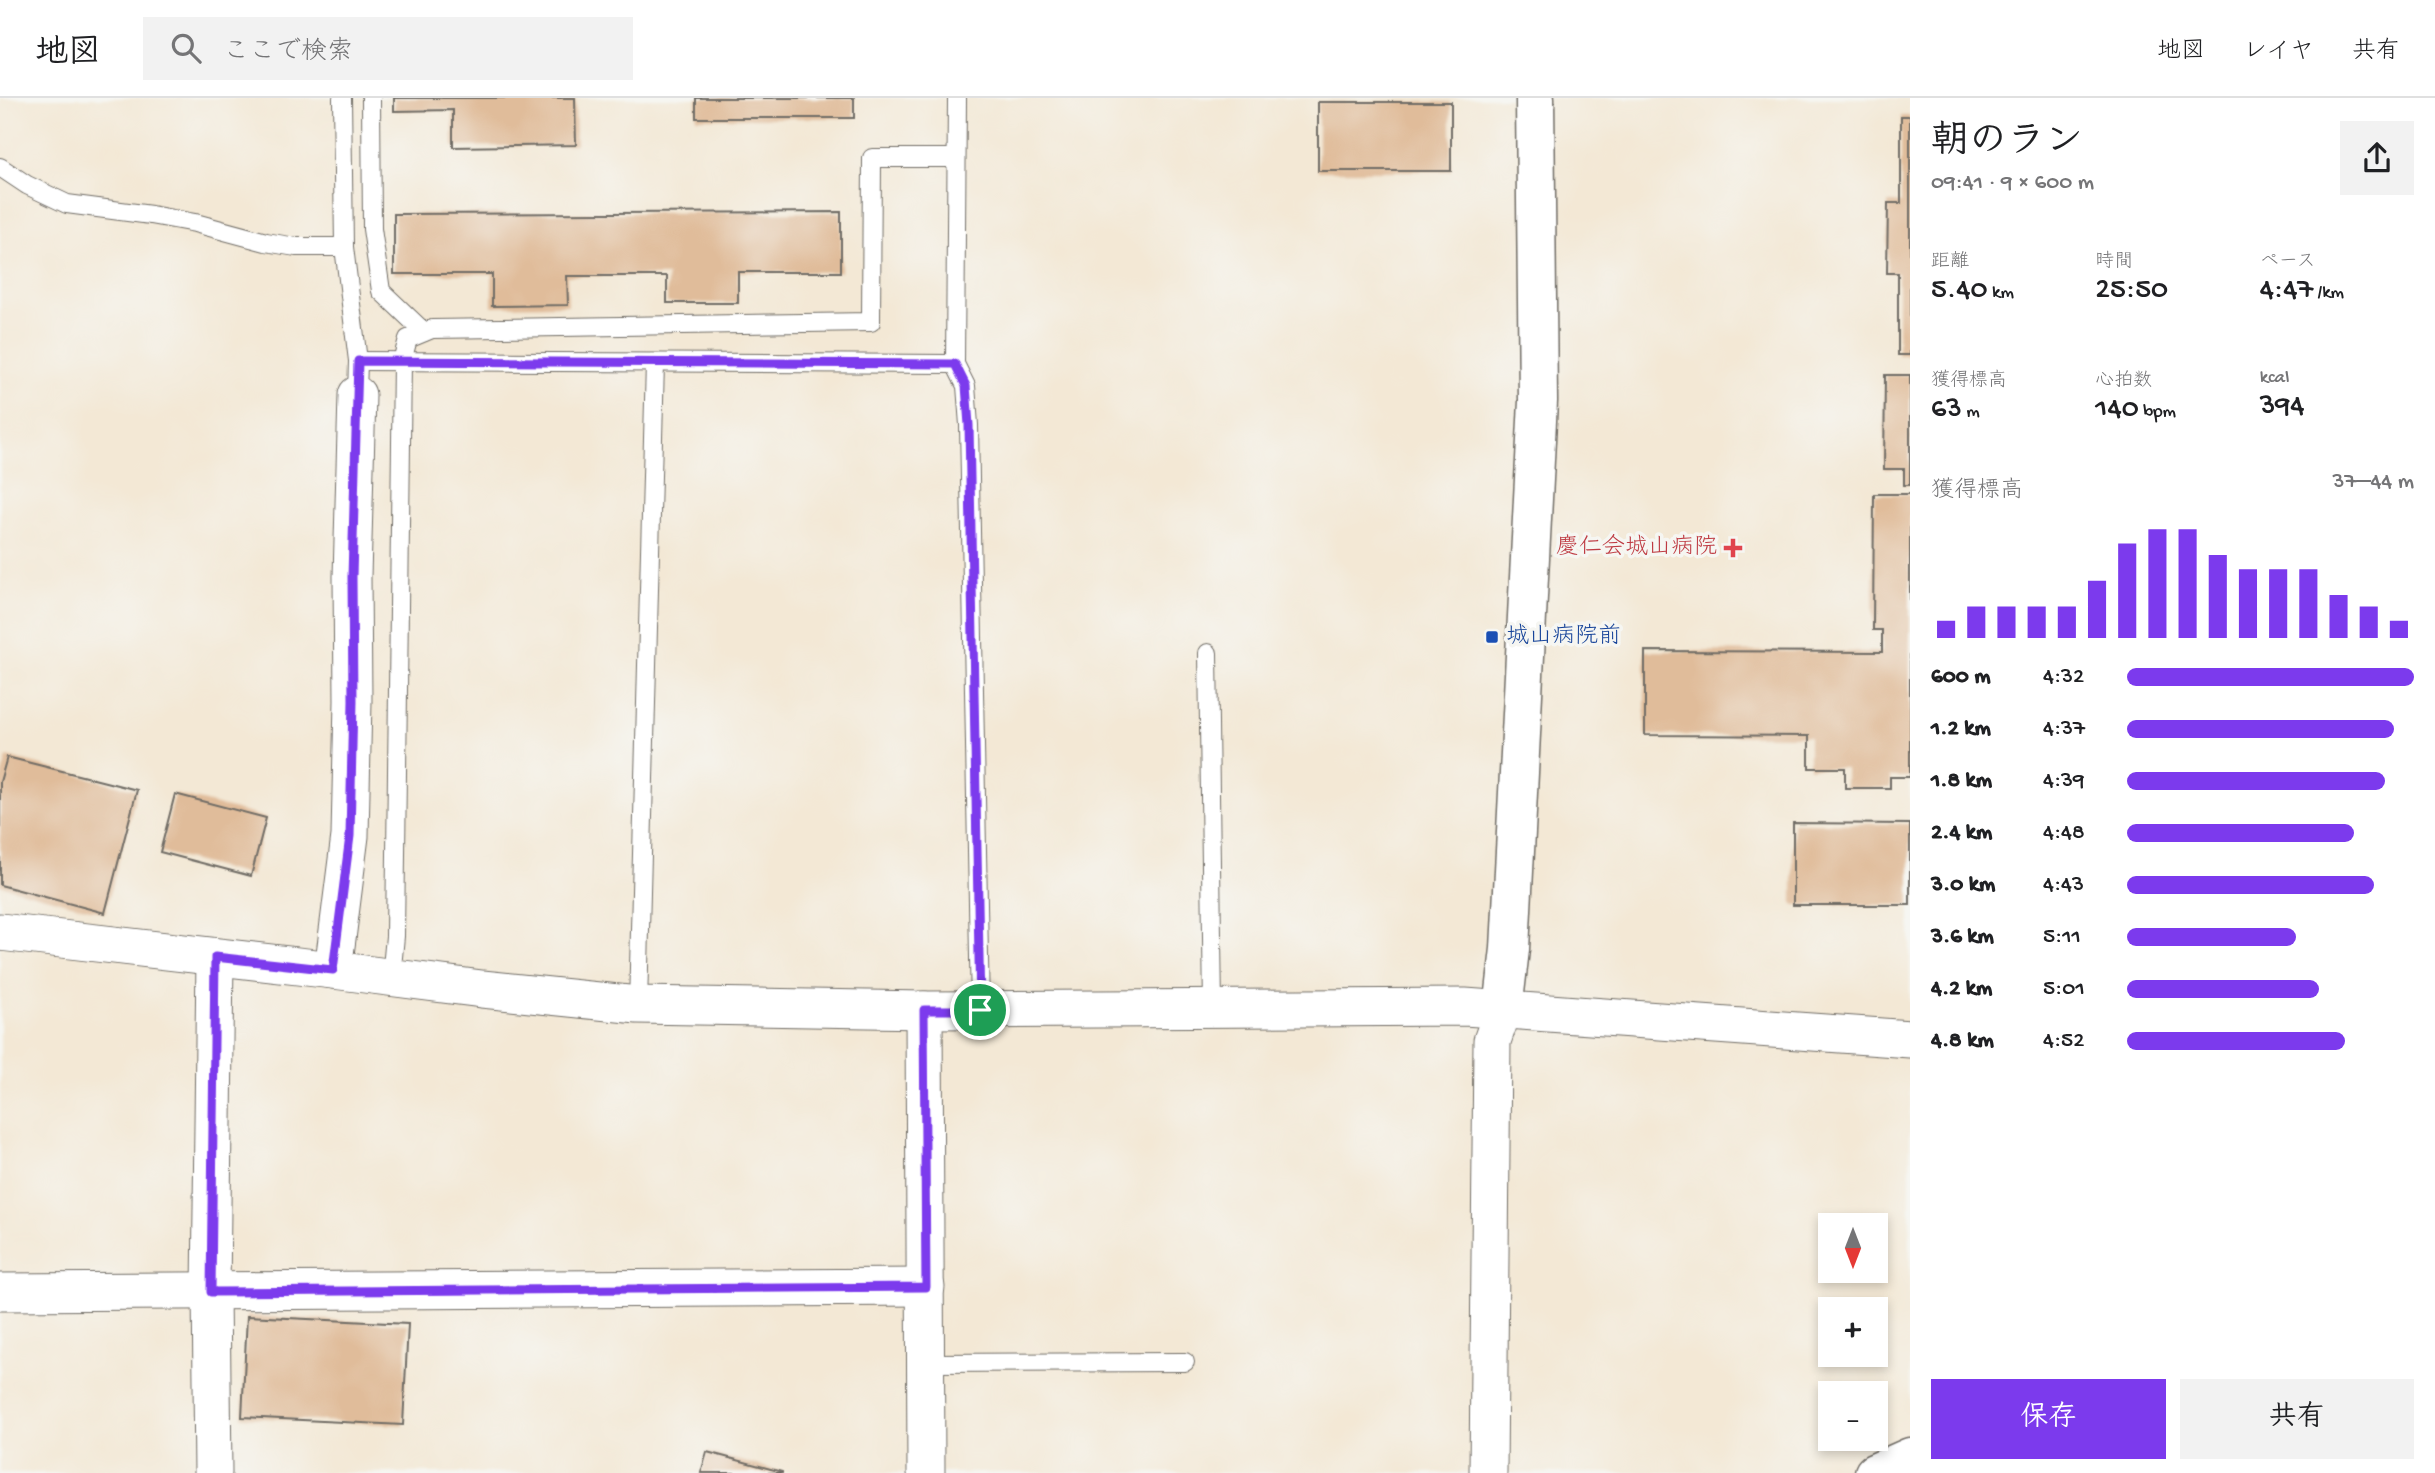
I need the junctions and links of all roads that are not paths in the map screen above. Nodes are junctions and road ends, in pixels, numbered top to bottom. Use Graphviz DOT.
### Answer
graph roads {
  1 [pos="342,98"];
  2 [pos="371,98"];
  3 [pos="957,98"];
  4 [pos="1535,98"];
  5 [pos="956,158"];
  6 [pos="0,167"];
  7 [pos="344,247"];
  8 [pos="424,332"];
  9 [pos="402,361"];
  10 [pos="655,363"];
  11 [pos="955,364"];
  12 [pos="358,378"];
  13 [pos="1208,653"];
  14 [pos="0,932"];
  15 [pos="215,957"];
  16 [pos="333,970"];
  17 [pos="391,978"];
  18 [pos="638,1005"];
  19 [pos="1213,1009"];
  20 [pos="924,1010"];
  21 [pos="980,1010"];
  22 [pos="1503,1010"];
  23 [pos="1910,1039"];
  24 [pos="926,1287"];
  25 [pos="0,1292"];
  26 [pos="211,1292"];
  27 [pos="1185,1362"];
  28 [pos="926,1363"];
  29 [pos="1910,1457"];
  30 [pos="213,1473"];
  31 [pos="926,1473"];
  32 [pos="1488,1473"];
  33 [pos="1874,1473"];
  1 -- 7 [label="lane"];
  2 -- 8 [label="lane"];
  3 -- 5 [label="lane"];
  4 -- 22 [label="street"];
  5 -- 8 [label="lane"];
  5 -- 11 [label="lane"];
  6 -- 7 [label="lane"];
  7 -- 12 [label="lane"];
  8 -- 9 [label="lane"];
  9 -- 10 [label="lane"];
  9 -- 12 [label="lane"];
  9 -- 17 [label="lane"];
  10 -- 11 [label="lane"];
  10 -- 18 [label="lane"];
  11 -- 21 [label="lane"];
  12 -- 16 [label="street"];
  13 -- 19 [label="lane"];
  14 -- 15 [label="street"];
  15 -- 16 [label="street"];
  15 -- 26 [label="street"];
  16 -- 17 [label="street"];
  17 -- 18 [label="street"];
  18 -- 20 [label="street"];
  19 -- 21 [label="street"];
  19 -- 22 [label="street"];
  20 -- 21 [label="street"];
  20 -- 24 [label="street"];
  22 -- 23 [label="street"];
  22 -- 32 [label="street"];
  24 -- 26 [label="street"];
  24 -- 28 [label="street"];
  25 -- 26 [label="street"];
  26 -- 30 [label="street"];
  27 -- 28 [label="lane"];
  28 -- 31 [label="street"];
  29 -- 33 [label="street"];
}
